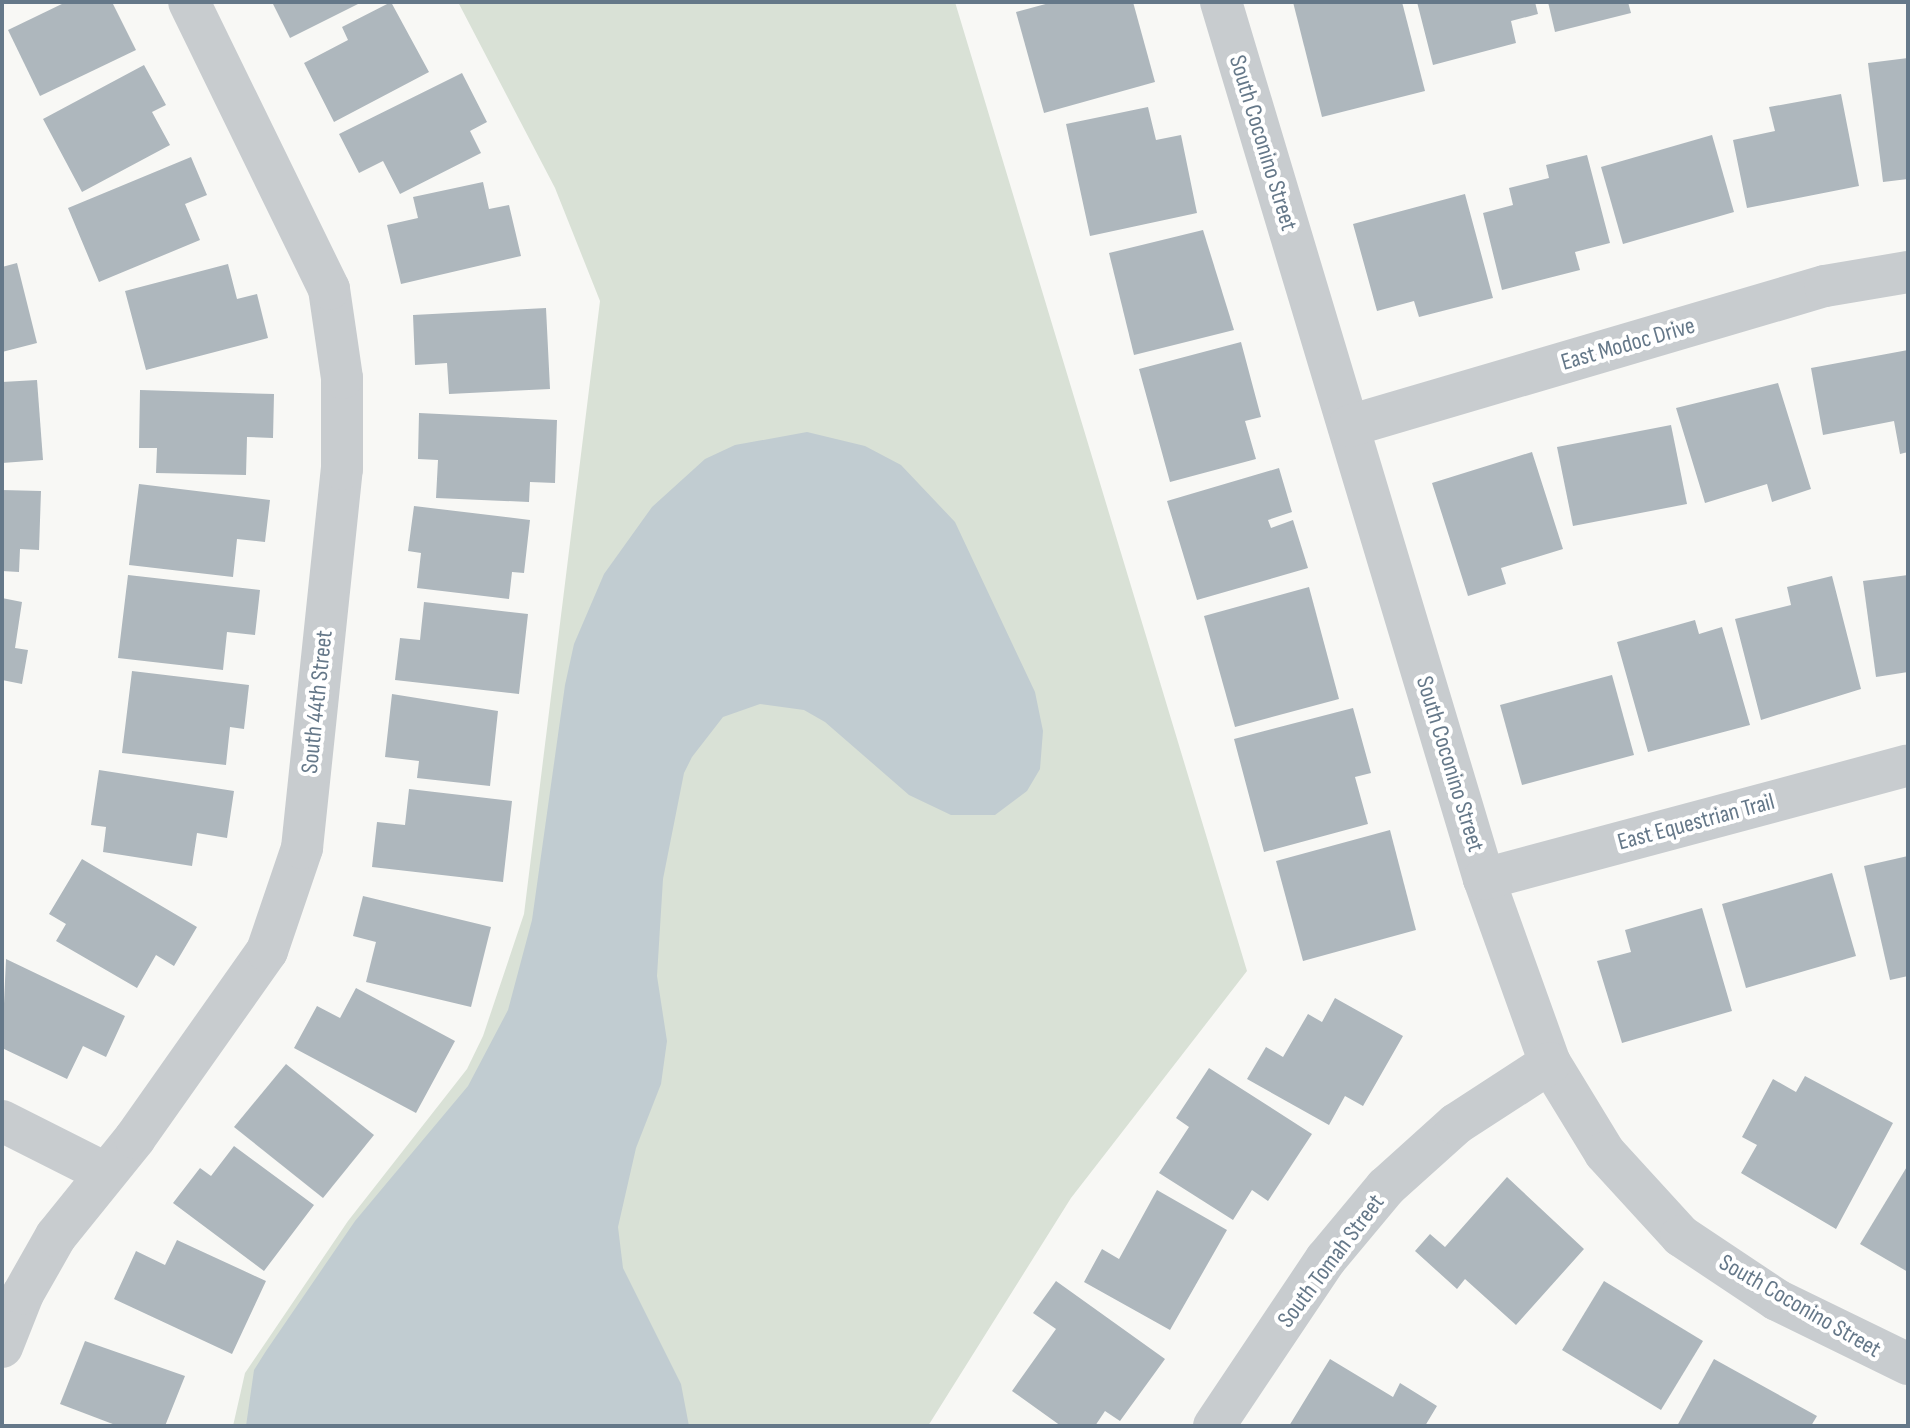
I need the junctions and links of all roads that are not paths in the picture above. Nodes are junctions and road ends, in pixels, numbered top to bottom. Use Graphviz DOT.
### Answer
graph roads {
  1 [pos="189,2"];
  2 [pos="1221,2"];
  3 [pos="1908,272"];
  4 [pos="1349,426"];
  5 [pos="1908,765"];
  6 [pos="1484,879"];
  7 [pos="1550,1063"];
  8 [pos="2,1121"];
  9 [pos="105,1173"];
  10 [pos="2,1347"];
  11 [pos="1908,1364"];
  12 [pos="1214,1426"];
  1 -- 9 [label="street, South 44th Street"];
  2 -- 4 [label="street, South Coconino Street"];
  3 -- 4 [label="street, East Modoc Drive"];
  4 -- 6 [label="street, South Coconino Street"];
  5 -- 6 [label="street, East Equestrian Trail"];
  6 -- 7 [label="street, South Coconino Street"];
  7 -- 11 [label="street, South Coconino Street"];
  7 -- 12 [label="street, South Tomah Street"];
  8 -- 9 [label="street"];
  9 -- 10 [label="street, South 44th Street"];
}
